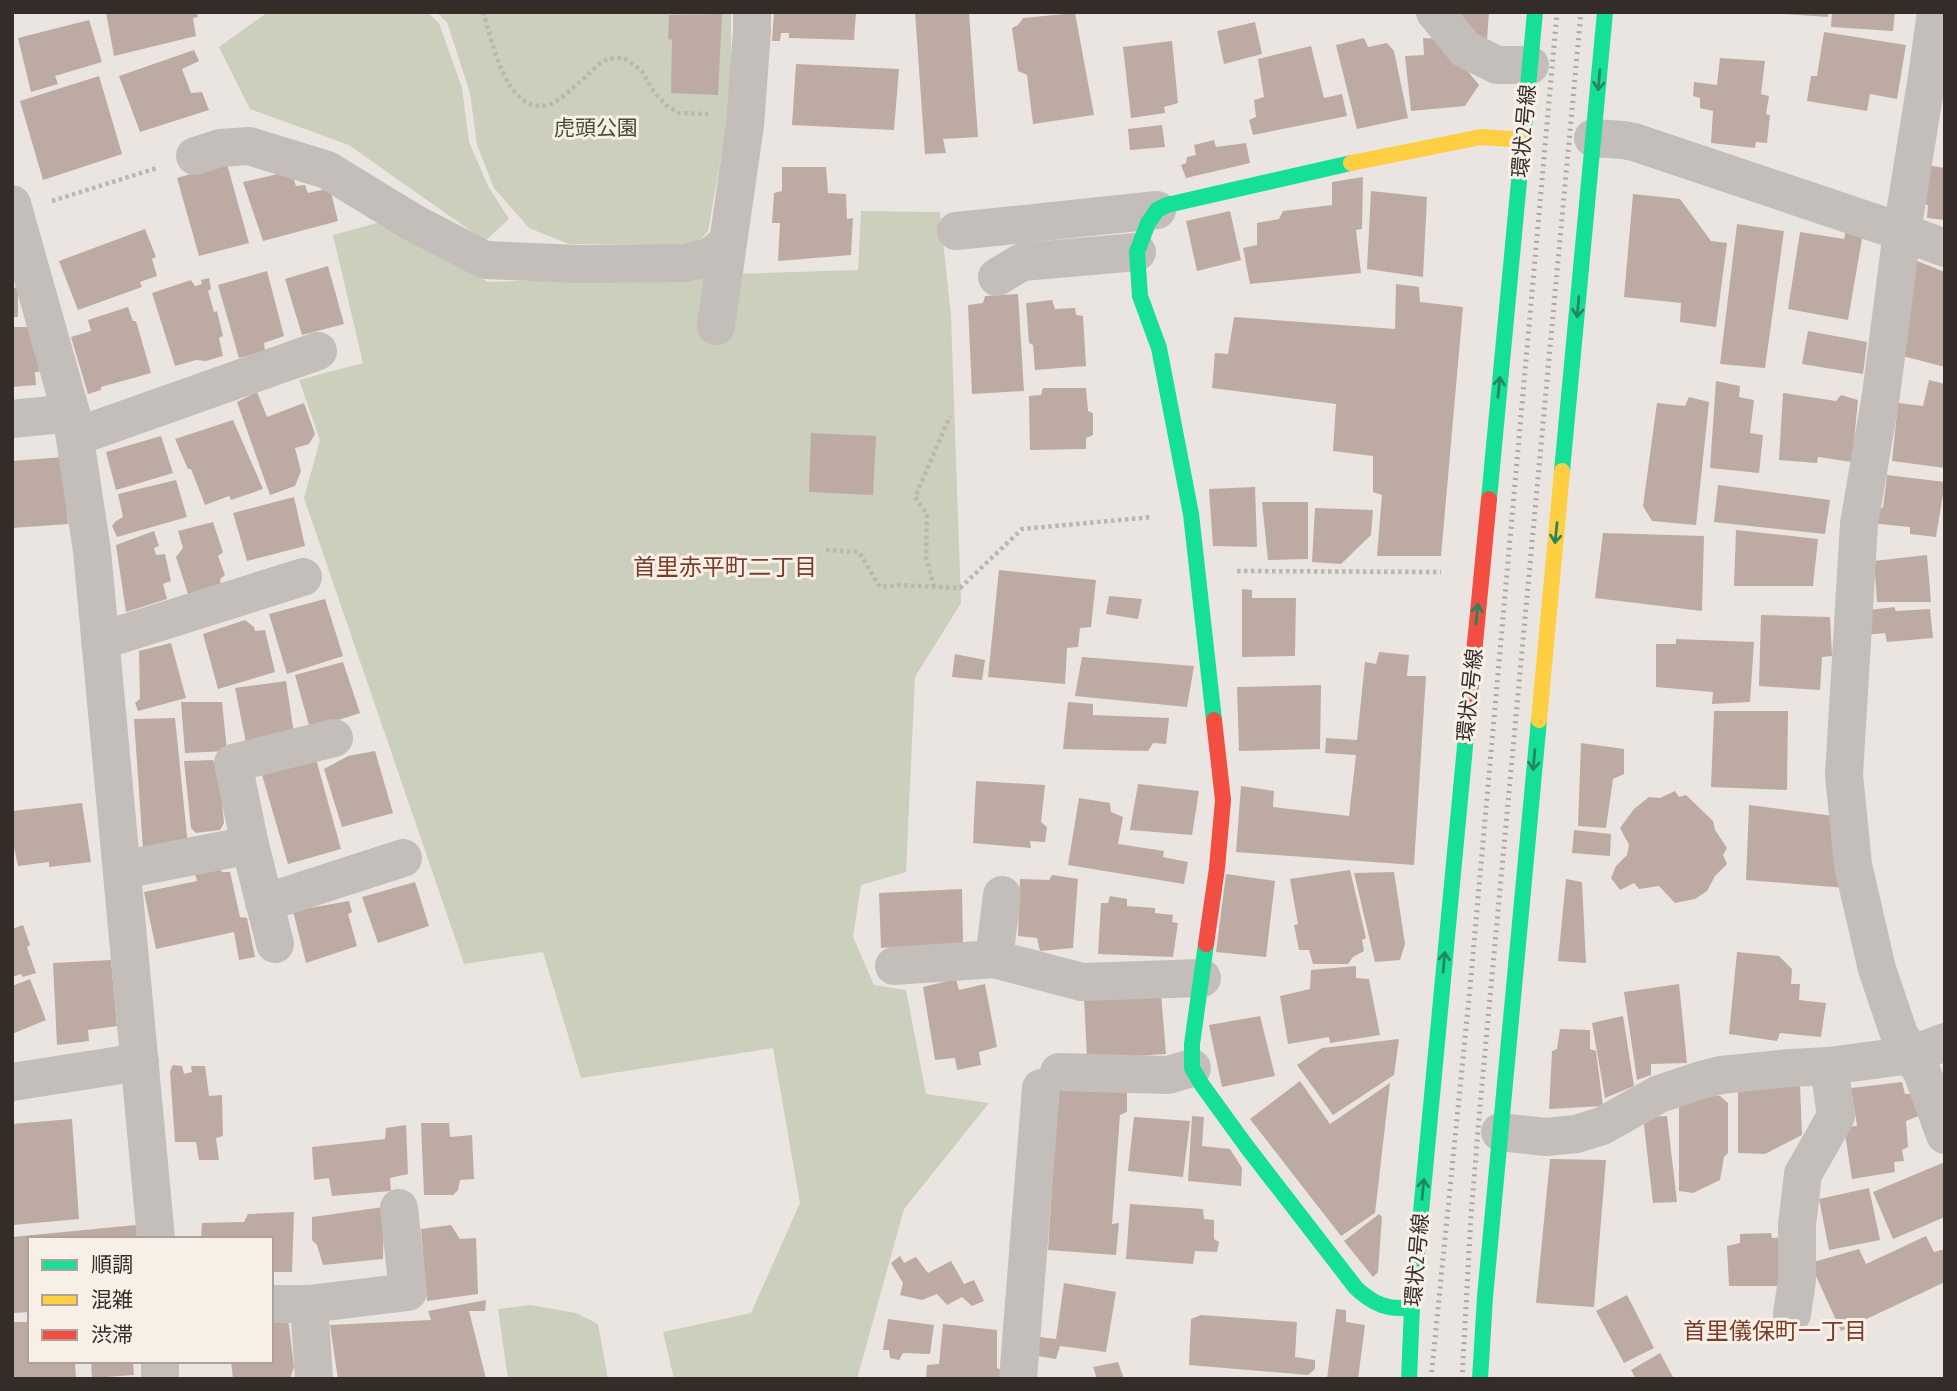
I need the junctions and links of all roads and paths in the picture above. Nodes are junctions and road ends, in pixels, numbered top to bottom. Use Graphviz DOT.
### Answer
graph roads {
  1 [pos="483,12"];
  2 [pos="752,12"];
  3 [pos="1434,12"];
  4 [pos="1535,12"];
  5 [pos="1605,12"];
  6 [pos="1936,12"];
  7 [pos="1530,65"];
  8 [pos="1937,69"];
  9 [pos="746,114"];
  10 [pos="1593,138"];
  11 [pos="1524,140"];
  12 [pos="195,156"];
  13 [pos="1157,210"];
  14 [pos="16,224"];
  15 [pos="956,231"];
  16 [pos="1902,232"];
  17 [pos="728,242"];
  18 [pos="1945,248"];
  19 [pos="1137,252"];
  20 [pos="997,277"];
  21 [pos="716,326"];
  22 [pos="318,351"];
  23 [pos="950,416"];
  24 [pos="12,419"];
  25 [pos="73,425"];
  26 [pos="1191,514"];
  27 [pos="826,550"];
  28 [pos="1197,570"];
  29 [pos="1448,572"];
  30 [pos="303,577"];
  31 [pos="934,587"];
  32 [pos="100,641"];
  33 [pos="334,738"];
  34 [pos="250,845"];
  35 [pos="402,858"];
  36 [pos="122,870"];
  37 [pos="1002,895"];
  38 [pos="264,903"];
  39 [pos="275,944"];
  40 [pos="994,959"];
  41 [pos="894,966"];
  42 [pos="1202,978"];
  43 [pos="1928,1048"];
  44 [pos="140,1062"];
  45 [pos="1829,1066"];
  46 [pos="1192,1068"];
  47 [pos="12,1082"];
  48 [pos="1500,1132"];
  49 [pos="1945,1135"];
  50 [pos="399,1208"];
  51 [pos="156,1237"];
  52 [pos="273,1304"];
  53 [pos="309,1304"];
  54 [pos="1412,1307"];
  55 [pos="1792,1314"];
  56 [pos="314,1379"];
  57 [pos="1018,1379"];
  58 [pos="1409,1379"];
  59 [pos="1480,1379"];
  1 -- 9 [label="path"];
  2 -- 9 [label="street"];
  3 -- 7 [label="street"];
  4 -- 7 [label="main road, 環状2号線"];
  5 -- 10 [label="main road, one-way"];
  6 -- 8 [label="street"];
  7 -- 11 [label="main road, 環状2号線"];
  8 -- 16 [label="street"];
  9 -- 17 [label="street"];
  10 -- 16 [label="street"];
  10 -- 48 [label="main road, one-way"];
  11 -- 13 [label="main road"];
  54 -- 11 [label="main road, 環状2号線, one-way"];
  12 -- 14 [label="path"];
  12 -- 17 [label="street"];
  13 -- 15 [label="street"];
  13 -- 19 [label="main road"];
  14 -- 25 [label="street"];
  16 -- 18 [label="street"];
  16 -- 43 [label="street"];
  17 -- 21 [label="street"];
  19 -- 20 [label="street"];
  19 -- 26 [label="main road"];
  22 -- 25 [label="street"];
  23 -- 31 [label="path"];
  24 -- 25 [label="street"];
  25 -- 32 [label="street"];
  26 -- 28 [label="main road"];
  26 -- 31 [label="path"];
  27 -- 31 [label="path"];
  28 -- 29 [label="path"];
  28 -- 42 [label="main road"];
  30 -- 32 [label="street"];
  32 -- 36 [label="street"];
  33 -- 34 [label="street"];
  34 -- 36 [label="street"];
  34 -- 38 [label="street"];
  35 -- 38 [label="street"];
  36 -- 44 [label="street"];
  37 -- 40 [label="street"];
  38 -- 39 [label="street"];
  40 -- 41 [label="street"];
  40 -- 42 [label="street"];
  42 -- 46 [label="main road"];
  43 -- 45 [label="street"];
  43 -- 49 [label="street"];
  44 -- 47 [label="street"];
  44 -- 51 [label="street"];
  45 -- 48 [label="street"];
  45 -- 55 [label="street"];
  46 -- 54 [label="main road"];
  46 -- 57 [label="street"];
  48 -- 59 [label="main road"];
  50 -- 53 [label="street"];
  52 -- 53 [label="street"];
  53 -- 56 [label="street"];
  54 -- 58 [label="main road, 環状2号線"];
}
